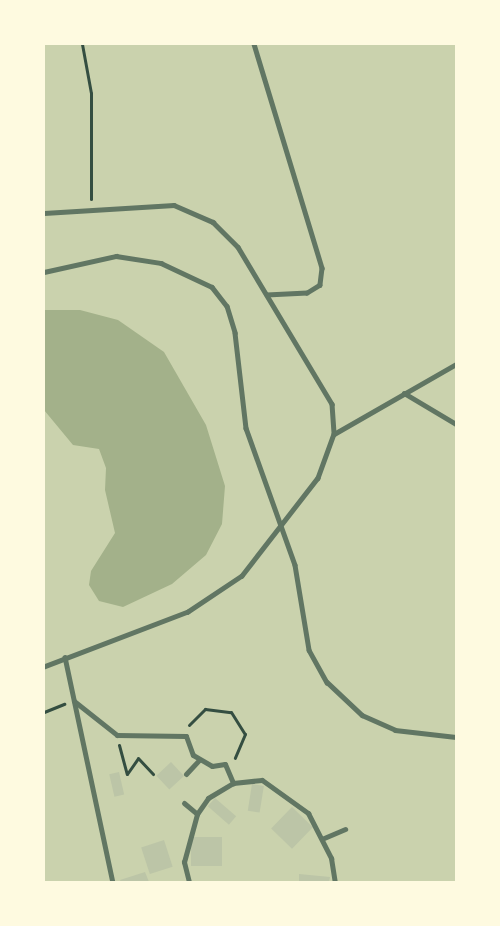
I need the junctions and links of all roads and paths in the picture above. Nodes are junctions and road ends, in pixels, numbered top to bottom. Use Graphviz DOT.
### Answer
graph roads {
  1 [pos="82,44"];
  2 [pos="254,44"];
  3 [pos="91,210"];
  4 [pos="44,213"];
  5 [pos="44,272"];
  6 [pos="267,295"];
  7 [pos="456,364"];
  8 [pos="404,393"];
  9 [pos="456,424"];
  10 [pos="334,434"];
  11 [pos="281,526"];
  12 [pos="65,657"];
  13 [pos="44,668"];
  14 [pos="74,701"];
  15 [pos="44,712"];
  16 [pos="117,735"];
  17 [pos="186,736"];
  18 [pos="456,737"];
  19 [pos="199,760"];
  20 [pos="225,764"];
  21 [pos="153,774"];
  22 [pos="186,774"];
  23 [pos="233,783"];
  24 [pos="184,803"];
  25 [pos="197,814"];
  26 [pos="345,829"];
  27 [pos="324,838"];
  28 [pos="113,882"];
  29 [pos="189,882"];
  30 [pos="335,882"];
  1 -- 3 [label="path"];
  2 -- 6 [label="lane"];
  3 -- 4 [label="lane"];
  3 -- 6 [label="lane"];
  5 -- 11 [label="lane"];
  6 -- 10 [label="lane"];
  7 -- 8 [label="lane"];
  8 -- 9 [label="lane"];
  8 -- 10 [label="lane"];
  10 -- 11 [label="lane"];
  11 -- 12 [label="lane"];
  11 -- 18 [label="lane"];
  12 -- 13 [label="lane"];
  12 -- 14 [label="lane"];
  14 -- 15 [label="path"];
  14 -- 16 [label="street"];
  14 -- 28 [label="lane"];
  16 -- 17 [label="street"];
  16 -- 21 [label="path"];
  17 -- 19 [label="street"];
  17 -- 20 [label="path"];
  19 -- 20 [label="street"];
  19 -- 22 [label="street"];
  20 -- 23 [label="street"];
  23 -- 25 [label="street"];
  23 -- 27 [label="street"];
  24 -- 25 [label="street"];
  25 -- 29 [label="street"];
  26 -- 27 [label="street"];
  27 -- 30 [label="street"];
}
